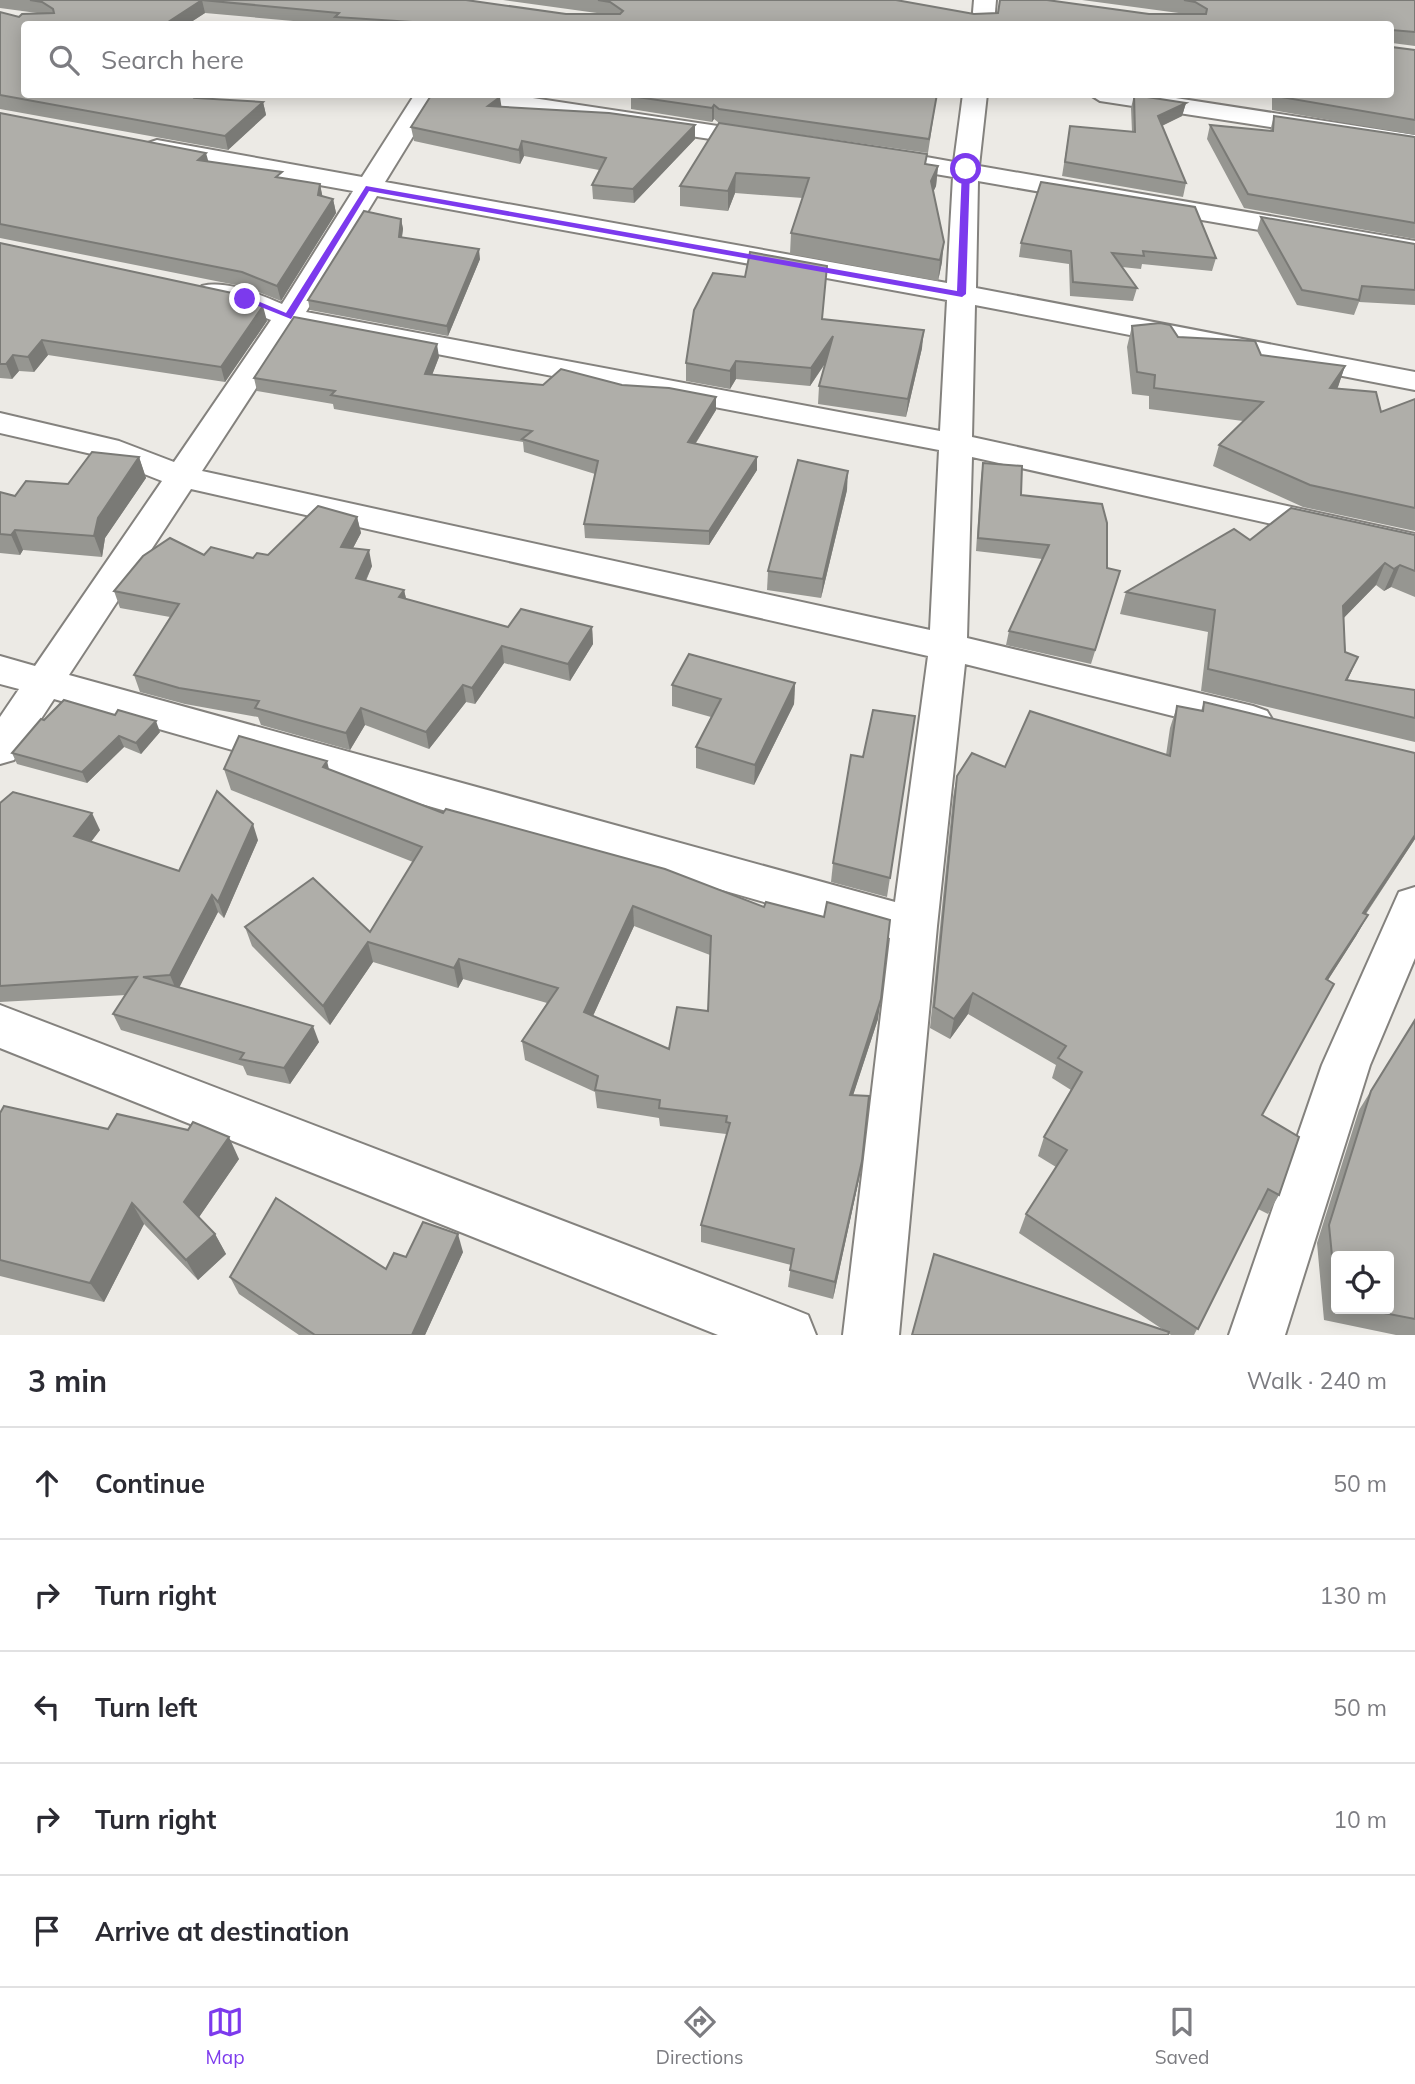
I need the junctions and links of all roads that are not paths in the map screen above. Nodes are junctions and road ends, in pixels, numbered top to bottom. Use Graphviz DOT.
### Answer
graph roads {
  1 [pos="985,0"];
  2 [pos="983,21"];
  3 [pos="424,98"];
  4 [pos="483,98"];
  5 [pos="975,98"];
  6 [pos="1126,98"];
  7 [pos="1415,142"];
  8 [pos="787,143"];
  9 [pos="136,144"];
  10 [pos="856,153"];
  11 [pos="966,169"];
  12 [pos="366,188"];
  13 [pos="1415,249"];
  14 [pos="177,285"];
  15 [pos="962,294"];
  16 [pos="288,317"];
  17 [pos="1415,381"];
  18 [pos="0,423"];
  19 [pos="954,443"];
  20 [pos="183,477"];
  21 [pos="1415,545"];
  22 [pos="948,647"];
  23 [pos="0,670"];
  24 [pos="45,682"];
  25 [pos="1282,728"];
  26 [pos="0,749"];
  27 [pos="1415,905"];
  28 [pos="914,926"];
  29 [pos="0,1026"];
  30 [pos="1262,1333"];
  31 [pos="788,1335"];
  32 [pos="871,1335"];
  1 -- 2 [label="street"];
  3 -- 12 [label="street"];
  4 -- 8 [label="street"];
  5 -- 11 [label="street"];
  6 -- 7 [label="street"];
  9 -- 12 [label="street"];
  10 -- 11 [label="street"];
  11 -- 13 [label="street"];
  11 -- 15 [label="street"];
  12 -- 15 [label="street"];
  12 -- 16 [label="street"];
  14 -- 16 [label="street"];
  15 -- 17 [label="street"];
  15 -- 19 [label="street"];
  16 -- 19 [label="street"];
  16 -- 20 [label="street"];
  18 -- 20 [label="street"];
  19 -- 21 [label="street"];
  19 -- 22 [label="street"];
  20 -- 22 [label="street"];
  20 -- 24 [label="street"];
  22 -- 25 [label="street"];
  22 -- 28 [label="street"];
  23 -- 24 [label="street"];
  24 -- 26 [label="street"];
  24 -- 28 [label="street"];
  27 -- 30 [label="street"];
  28 -- 32 [label="street"];
  29 -- 31 [label="street"];
}
